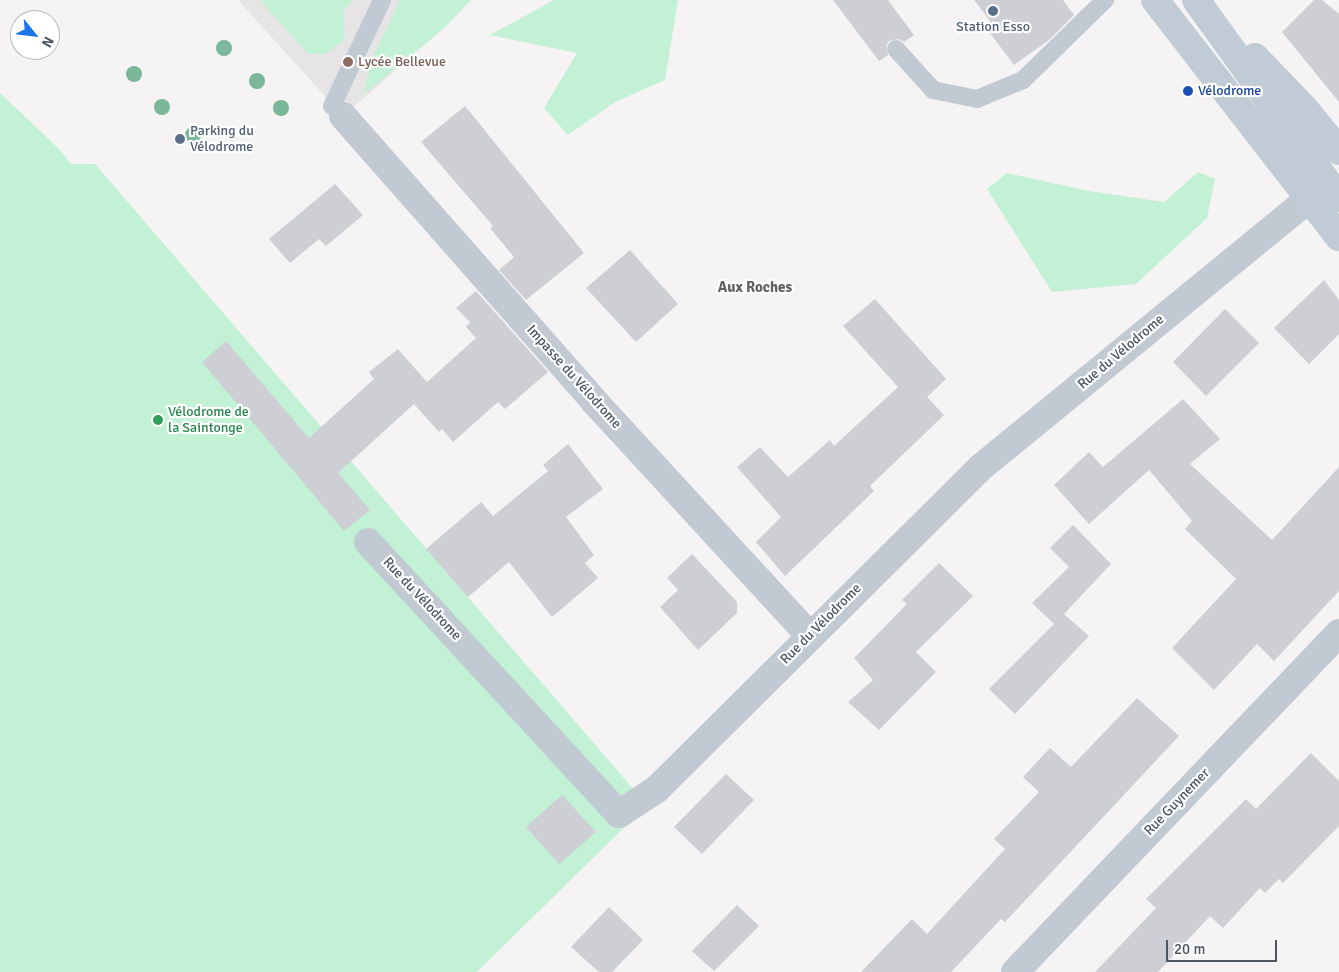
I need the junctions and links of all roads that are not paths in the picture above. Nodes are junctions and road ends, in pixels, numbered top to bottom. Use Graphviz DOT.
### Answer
graph roads {
  1 [pos="382,0"];
  2 [pos="1105,0"];
  3 [pos="1155,0"];
  4 [pos="1197,0"];
  5 [pos="896,49"];
  6 [pos="338,111"];
  7 [pos="1339,150"];
  8 [pos="1310,198"];
  9 [pos="1339,198"];
  10 [pos="1339,237"];
  11 [pos="368,542"];
  12 [pos="1339,632"];
  13 [pos="810,635"];
  14 [pos="1015,972"];
  1 -- 6 [label="lane"];
  2 -- 5 [label="lane"];
  3 -- 8 [label="main road"];
  4 -- 7 [label="main road"];
  4 -- 9 [label="main road"];
  6 -- 13 [label="street, Impasse du Vélodrome"];
  8 -- 10 [label="main road"];
  8 -- 13 [label="street, Rue du Vélodrome"];
  11 -- 13 [label="street, Rue du Vélodrome"];
  12 -- 14 [label="street, Rue Guynemer"];
}
